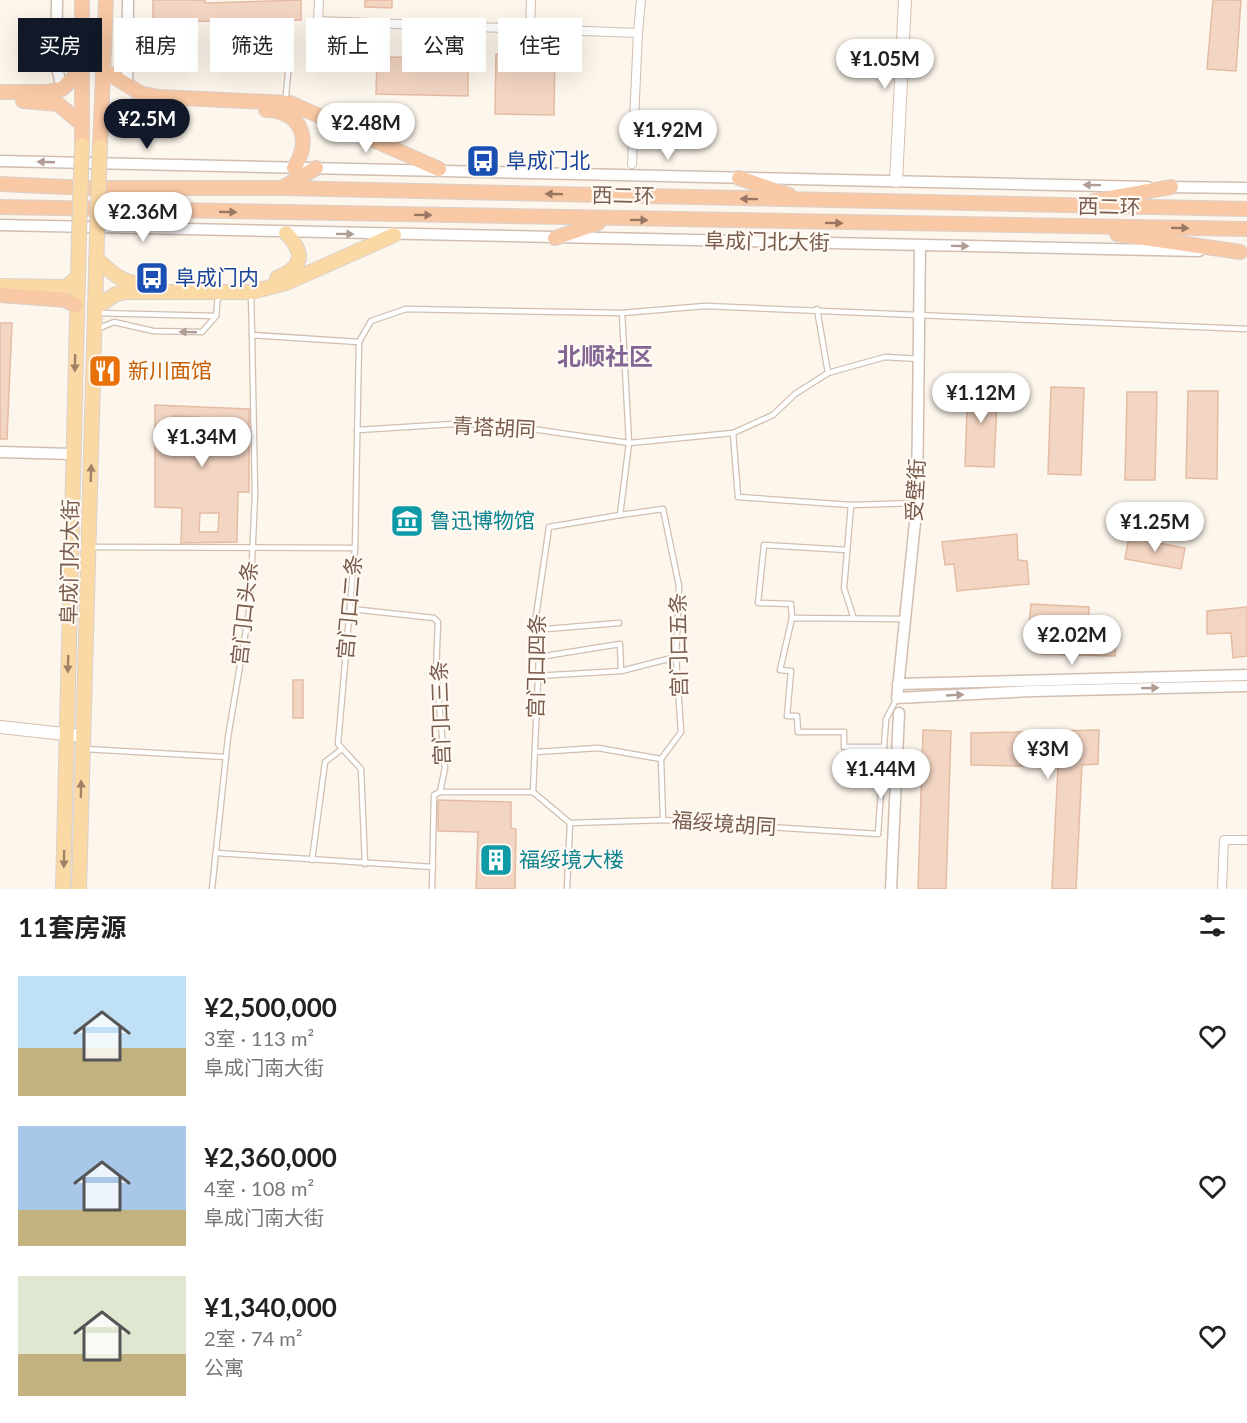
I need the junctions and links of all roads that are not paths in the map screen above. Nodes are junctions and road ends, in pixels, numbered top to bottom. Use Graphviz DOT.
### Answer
graph roads {
  1 [pos="57,0"];
  2 [pos="82,0"];
  3 [pos="106,0"];
  4 [pos="128,0"];
  5 [pos="319,0"];
  6 [pos="531,0"];
  7 [pos="641,0"];
  8 [pos="905,0"];
  9 [pos="82,18"];
  10 [pos="128,18"];
  11 [pos="530,18"];
  12 [pos="498,28"];
  13 [pos="582,31"];
  14 [pos="638,33"];
  15 [pos="103,70"];
  16 [pos="79,72"];
  17 [pos="82,72"];
  18 [pos="128,72"];
  19 [pos="288,72"];
  20 [pos="127,86"];
  21 [pos="62,88"];
  22 [pos="0,92"];
  23 [pos="286,95"];
  24 [pos="0,101"];
  25 [pos="82,124"];
  26 [pos="100,128"];
  27 [pos="82,145"];
  28 [pos="100,146"];
  29 [pos="0,161"];
  30 [pos="632,164"];
  31 [pos="294,168"];
  32 [pos="316,168"];
  33 [pos="439,169"];
  34 [pos="739,178"];
  35 [pos="896,181"];
  36 [pos="0,184"];
  37 [pos="1171,187"];
  38 [pos="282,188"];
  39 [pos="1247,188"];
  40 [pos="802,200"];
  41 [pos="0,207"];
  42 [pos="1059,207"];
  43 [pos="1247,209"];
  44 [pos="607,220"];
  45 [pos="0,225"];
  46 [pos="1059,226"];
  47 [pos="1247,229"];
  48 [pos="286,233"];
  49 [pos="394,235"];
  50 [pos="555,238"];
  51 [pos="920,246"];
  52 [pos="1244,252"];
  53 [pos="96,258"];
  54 [pos="77,279"];
  55 [pos="0,286"];
  56 [pos="218,289"];
  57 [pos="251,292"];
  58 [pos="0,295"];
  59 [pos="75,305"];
  60 [pos="818,309"];
  61 [pos="95,310"];
  62 [pos="622,313"];
  63 [pos="216,316"];
  64 [pos="920,316"];
  65 [pos="1247,329"];
  66 [pos="94,330"];
  67 [pos="252,335"];
  68 [pos="359,342"];
  69 [pos="920,359"];
  70 [pos="828,373"];
  71 [pos="357,429"];
  72 [pos="733,433"];
  73 [pos="629,442"];
  74 [pos="0,452"];
  75 [pos="72,454"];
  76 [pos="917,503"];
  77 [pos="851,505"];
  78 [pos="620,515"];
  79 [pos="88,548"];
  80 [pos="355,548"];
  81 [pos="251,549"];
  82 [pos="847,550"];
  83 [pos="352,609"];
  84 [pos="853,616"];
  85 [pos="792,618"];
  86 [pos="907,619"];
  87 [pos="619,623"];
  88 [pos="534,630"];
  89 [pos="539,657"];
  90 [pos="676,657"];
  91 [pos="621,671"];
  92 [pos="1247,675"];
  93 [pos="536,676"];
  94 [pos="898,684"];
  95 [pos="1247,686"];
  96 [pos="897,698"];
  97 [pos="899,712"];
  98 [pos="0,727"];
  99 [pos="66,735"];
  100 [pos="82,743"];
  101 [pos="883,747"];
  102 [pos="342,749"];
  103 [pos="536,752"];
  104 [pos="226,757"];
  105 [pos="661,759"];
  106 [pos="440,792"];
  107 [pos="533,792"];
  108 [pos="663,820"];
  109 [pos="570,823"];
  110 [pos="1247,840"];
  111 [pos="216,854"];
  112 [pos="312,860"];
  113 [pos="365,864"];
  114 [pos="433,867"];
  115 [pos="63,889"];
  116 [pos="79,889"];
  117 [pos="212,889"];
  118 [pos="432,889"];
  119 [pos="567,889"];
  120 [pos="891,889"];
  121 [pos="1222,889"];
  1 -- 21 [label="street"];
  2 -- 9 [label="highway"];
  3 -- 15 [label="highway"];
  4 -- 10 [label="street"];
  5 -- 12 [label="street"];
  6 -- 11 [label="street"];
  7 -- 14 [label="street"];
  8 -- 35 [label="main road"];
  13 -- 14 [label="street"];
  14 -- 30 [label="street"];
  15 -- 20 [label="highway"];
  15 -- 26 [label="highway"];
  16 -- 21 [label="highway"];
  17 -- 25 [label="highway"];
  18 -- 20 [label="street"];
  19 -- 23 [label="lane"];
  20 -- 33 [label="highway"];
  21 -- 22 [label="highway"];
  24 -- 25 [label="highway"];
  25 -- 27 [label="highway"];
  26 -- 28 [label="highway"];
  26 -- 31 [label="highway"];
  27 -- 54 [label="main road, 阜成门内大街, bridge"];
  28 -- 53 [label="main road, 阜成门内大街, bridge"];
  31 -- 29 [label="street, one-way"];
  31 -- 32 [label="street"];
  32 -- 33 [label="street"];
  32 -- 38 [label="highway"];
  33 -- 34 [label="street"];
  34 -- 35 [label="street"];
  34 -- 40 [label="highway"];
  37 -- 35 [label="street, one-way"];
  36 -- 38 [label="highway, 西二环"];
  37 -- 39 [label="street"];
  37 -- 42 [label="highway"];
  40 -- 38 [label="highway, 西二环, one-way"];
  40 -- 42 [label="highway, 西二环"];
  41 -- 44 [label="highway, 西二环, one-way"];
  42 -- 43 [label="highway, 西二环"];
  44 -- 46 [label="highway, 西二环, one-way"];
  44 -- 50 [label="highway"];
  45 -- 48 [label="street, 阜成门北大街"];
  46 -- 47 [label="highway, 西二环, one-way"];
  46 -- 52 [label="highway"];
  48 -- 49 [label="street, 阜成门北大街, one-way"];
  48 -- 56 [label="main road"];
  49 -- 50 [label="street, 阜成门北大街"];
  49 -- 57 [label="main road"];
  50 -- 51 [label="street, 阜成门北大街"];
  51 -- 52 [label="street, 阜成门北大街, one-way"];
  51 -- 64 [label="street, 受壁街"];
  53 -- 56 [label="main road"];
  53 -- 61 [label="main road, 阜成门内大街"];
  54 -- 55 [label="main road"];
  54 -- 59 [label="main road, 阜成门内大街"];
  56 -- 57 [label="main road"];
  56 -- 61 [label="main road"];
  56 -- 63 [label="lane"];
  57 -- 67 [label="lane, 宫门口头条"];
  58 -- 59 [label="highway"];
  59 -- 75 [label="main road, 阜成门内大街, one-way"];
  60 -- 62 [label="lane"];
  60 -- 64 [label="lane"];
  60 -- 70 [label="lane"];
  61 -- 63 [label="lane"];
  61 -- 66 [label="main road, 阜成门内大街"];
  62 -- 68 [label="lane"];
  62 -- 73 [label="lane"];
  63 -- 66 [label="lane, one-way"];
  64 -- 65 [label="lane"];
  64 -- 69 [label="street, 受壁街"];
  79 -- 66 [label="main road, 阜成门内大街, one-way"];
  67 -- 68 [label="lane"];
  67 -- 81 [label="lane, 宫门口头条"];
  68 -- 71 [label="lane, 宫门口二条"];
  69 -- 70 [label="lane, 青塔胡同"];
  69 -- 76 [label="street, 受壁街"];
  70 -- 72 [label="lane, 青塔胡同"];
  71 -- 73 [label="lane, 青塔胡同"];
  71 -- 80 [label="lane, 宫门口二条"];
  72 -- 73 [label="lane, 青塔胡同"];
  72 -- 77 [label="lane"];
  73 -- 78 [label="lane"];
  74 -- 75 [label="street"];
  75 -- 99 [label="main road, 阜成门内大街, one-way"];
  76 -- 77 [label="lane"];
  76 -- 86 [label="street, 受壁街"];
  77 -- 82 [label="lane"];
  78 -- 88 [label="lane, 宫门口四条"];
  78 -- 90 [label="lane, 宫门口五条"];
  79 -- 81 [label="lane"];
  79 -- 100 [label="main road, 阜成门内大街"];
  80 -- 81 [label="lane"];
  80 -- 83 [label="lane, 宫门口二条"];
  81 -- 104 [label="lane, 宫门口头条"];
  82 -- 84 [label="lane"];
  82 -- 85 [label="lane"];
  83 -- 102 [label="lane, 宫门口二条"];
  83 -- 106 [label="lane, 宫门口三条"];
  84 -- 85 [label="lane"];
  84 -- 86 [label="lane"];
  85 -- 101 [label="lane"];
  86 -- 94 [label="street, 受壁街"];
  87 -- 88 [label="lane"];
  88 -- 89 [label="lane, 宫门口四条"];
  89 -- 91 [label="lane"];
  89 -- 93 [label="lane, 宫门口四条"];
  90 -- 91 [label="lane"];
  90 -- 105 [label="lane, 宫门口五条"];
  91 -- 93 [label="lane"];
  92 -- 94 [label="street"];
  93 -- 103 [label="lane, 宫门口四条"];
  94 -- 96 [label="street, 受壁街"];
  96 -- 95 [label="street, one-way"];
  96 -- 101 [label="lane"];
  97 -- 120 [label="street"];
  98 -- 99 [label="main road"];
  99 -- 100 [label="main road"];
  99 -- 115 [label="main road, 阜成门内大街, one-way"];
  100 -- 104 [label="lane"];
  116 -- 100 [label="main road, 阜成门内大街, one-way"];
  101 -- 108 [label="lane, 福绥境胡同"];
  102 -- 112 [label="lane"];
  102 -- 113 [label="lane"];
  103 -- 105 [label="lane"];
  103 -- 107 [label="lane, 宫门口四条"];
  104 -- 111 [label="lane, 宫门口头条"];
  105 -- 108 [label="lane"];
  106 -- 107 [label="lane"];
  106 -- 114 [label="lane, 宫门口三条"];
  107 -- 109 [label="lane"];
  108 -- 109 [label="lane, 福绥境胡同"];
  109 -- 119 [label="lane"];
  110 -- 121 [label="street"];
  111 -- 112 [label="lane"];
  111 -- 117 [label="lane, 宫门口头条"];
  112 -- 113 [label="lane"];
  113 -- 114 [label="lane"];
  114 -- 118 [label="lane, 宫门口三条"];
}
